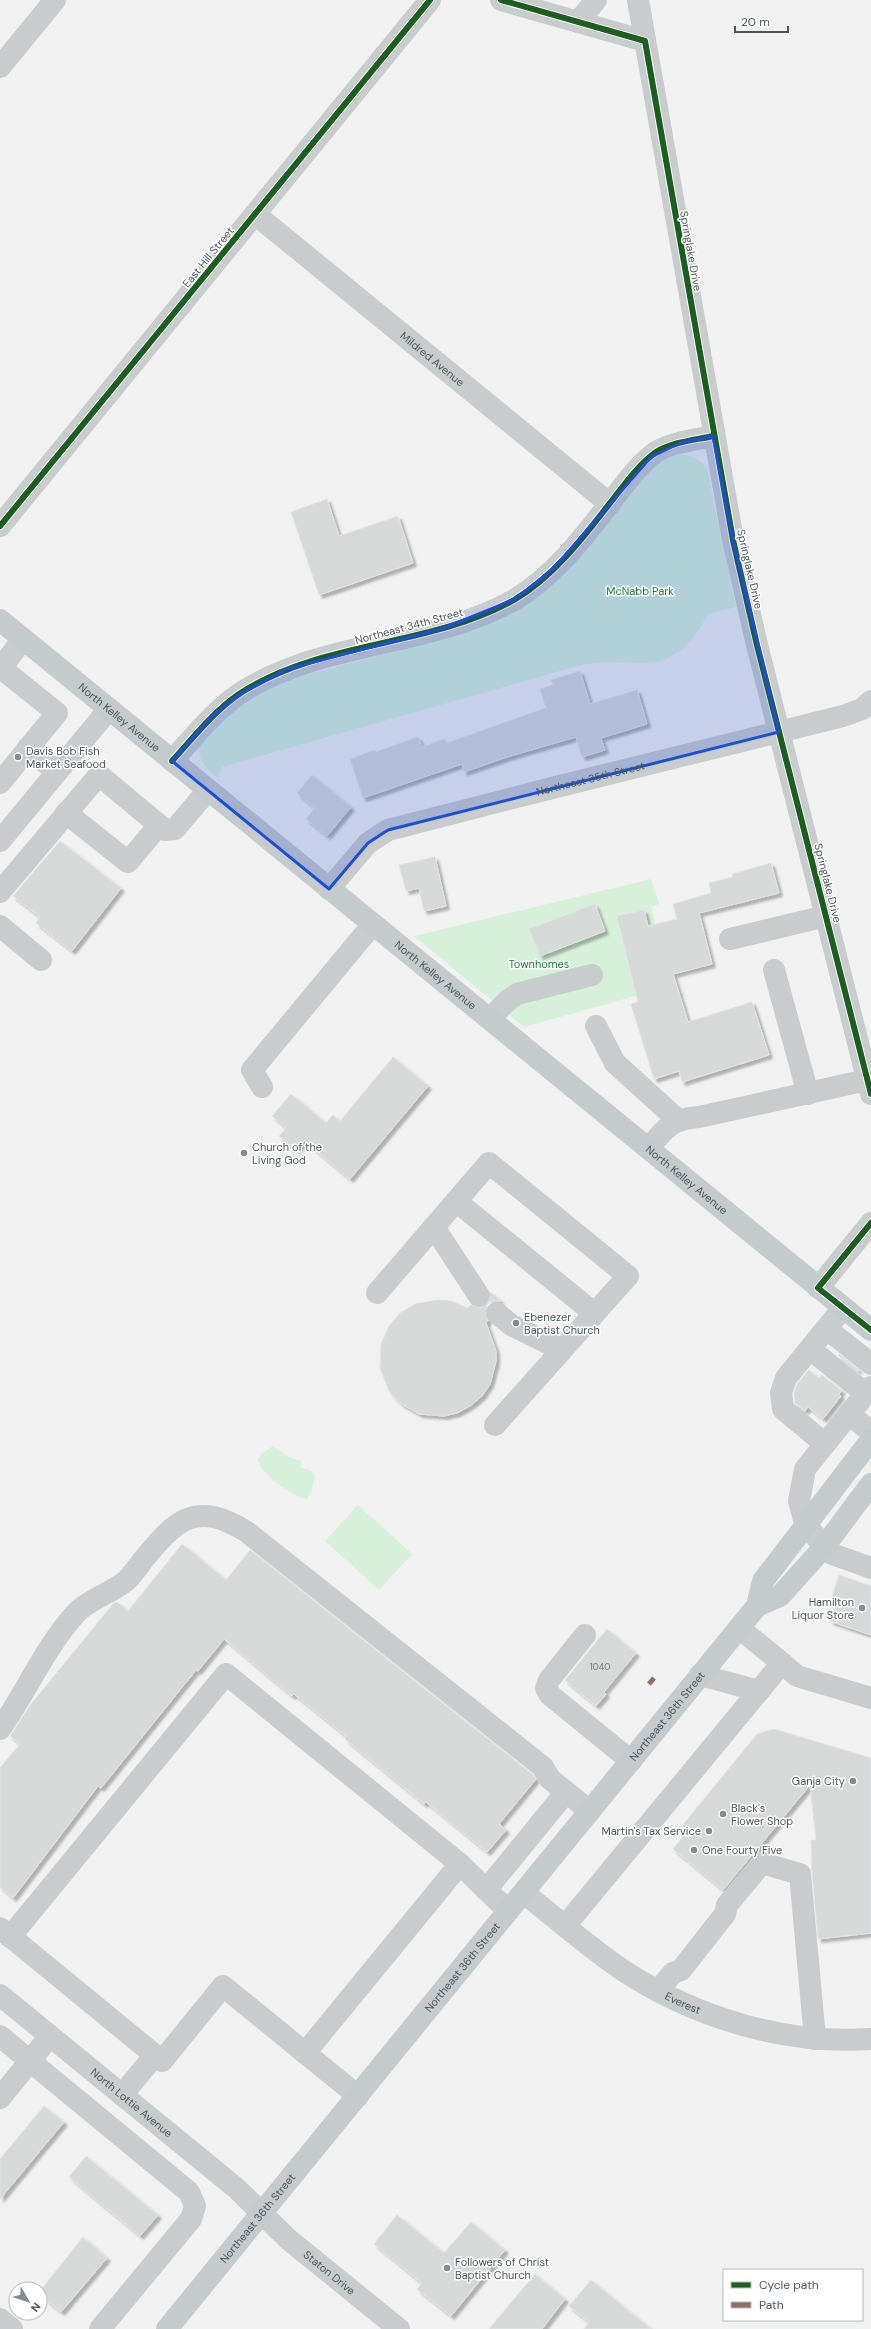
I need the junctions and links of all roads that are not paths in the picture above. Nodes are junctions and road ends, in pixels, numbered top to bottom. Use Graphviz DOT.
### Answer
graph roads {
  1 [pos="55,0"];
  2 [pos="430,0"];
  3 [pos="501,0"];
  4 [pos="596,0"];
  5 [pos="638,0"];
  6 [pos="578,22"];
  7 [pos="645,41"];
  8 [pos="0,67"];
  9 [pos="255,214"];
  10 [pos="713,436"];
  11 [pos="610,504"];
  12 [pos="4,513"];
  13 [pos="0,620"];
  14 [pos="23,639"];
  15 [pos="871,701"];
  16 [pos="109,710"];
  17 [pos="779,732"];
  18 [pos="28,748"];
  19 [pos="172,761"];
  20 [pos="61,767"];
  21 [pos="0,783"];
  22 [pos="91,784"];
  23 [pos="208,790"];
  24 [pos="66,813"];
  25 [pos="7,818"];
  26 [pos="159,825"];
  27 [pos="0,841"];
  28 [pos="329,889"];
  29 [pos="0,892"];
  30 [pos="826,916"];
  31 [pos="372,924"];
  32 [pos="0,926"];
  33 [pos="730,939"];
  34 [pos="41,960"];
  35 [pos="774,970"];
  36 [pos="592,975"];
  37 [pos="490,1019"];
  38 [pos="596,1026"];
  39 [pos="262,1087"];
  40 [pos="869,1087"];
  41 [pos="808,1094"];
  42 [pos="678,1120"];
  43 [pos="648,1148"];
  44 [pos="456,1201"];
  45 [pos="871,1223"];
  46 [pos="434,1227"];
  47 [pos="818,1288"];
  48 [pos="377,1292"];
  49 [pos="479,1296"];
  50 [pos="843,1308"];
  51 [pos="497,1313"];
  52 [pos="594,1313"];
  53 [pos="827,1328"];
  54 [pos="871,1330"];
  55 [pos="810,1349"];
  56 [pos="562,1350"];
  57 [pos="871,1364"];
  58 [pos="868,1391"];
  59 [pos="849,1414"];
  60 [pos="495,1425"];
  61 [pos="871,1432"];
  62 [pos="871,1440"];
  63 [pos="825,1444"];
  64 [pos="869,1490"];
  65 [pos="805,1523"];
  66 [pos="824,1547"];
  67 [pos="871,1568"];
  68 [pos="757,1606"];
  69 [pos="739,1628"];
  70 [pos="585,1635"];
  71 [pos="782,1662"];
  72 [pos="700,1675"];
  73 [pos="759,1691"];
  74 [pos="871,1698"];
  75 [pos="0,1729"];
  76 [pos="631,1761"];
  77 [pos="566,1792"];
  78 [pos="590,1811"];
  79 [pos="460,1864"];
  80 [pos="486,1890"];
  81 [pos="524,1893"];
  82 [pos="508,1911"];
  83 [pos="565,1926"];
  84 [pos="4,1934"];
  85 [pos="658,1990"];
  86 [pos="0,1995"];
  87 [pos="0,2036"];
  88 [pos="50,2036"];
  89 [pos="815,2039"];
  90 [pos="871,2039"];
  91 [pos="305,2053"];
  92 [pos="155,2055"];
  93 [pos="30,2061"];
  94 [pos="122,2096"];
  95 [pos="358,2096"];
  96 [pos="0,2098"];
  97 [pos="262,2213"];
  98 [pos="0,2319"];
  99 [pos="12,2329"];
  100 [pos="100,2329"];
  101 [pos="167,2329"];
  102 [pos="399,2329"];
  1 -- 8 [label="street"];
  2 -- 9 [label="street, East Hill Street"];
  3 -- 6 [label="street"];
  4 -- 6 [label="street"];
  5 -- 7 [label="street, Springlake Drive"];
  6 -- 7 [label="street"];
  7 -- 10 [label="street, Springlake Drive"];
  9 -- 11 [label="street, Mildred Avenue"];
  9 -- 12 [label="street, East Hill Street"];
  10 -- 11 [label="street, Northeast 34th Street"];
  10 -- 17 [label="street, Springlake Drive"];
  11 -- 19 [label="street, Northeast 34th Street"];
  13 -- 14 [label="main road, North Kelley Avenue"];
  14 -- 16 [label="main road, North Kelley Avenue"];
  14 -- 18 [label="street"];
  15 -- 17 [label="street, Northeast 35th Street"];
  16 -- 19 [label="main road, North Kelley Avenue"];
  16 -- 20 [label="street"];
  17 -- 28 [label="street, Northeast 35th Street"];
  17 -- 30 [label="street, Springlake Drive"];
  18 -- 20 [label="street"];
  18 -- 21 [label="street"];
  19 -- 23 [label="main road, North Kelley Avenue"];
  20 -- 22 [label="street"];
  20 -- 25 [label="street"];
  22 -- 24 [label="street"];
  22 -- 26 [label="street"];
  23 -- 26 [label="street"];
  23 -- 28 [label="main road, North Kelley Avenue"];
  24 -- 26 [label="street"];
  24 -- 29 [label="street"];
  25 -- 27 [label="street"];
  28 -- 31 [label="main road, North Kelley Avenue"];
  30 -- 33 [label="street"];
  30 -- 40 [label="street, Springlake Drive"];
  31 -- 37 [label="main road, North Kelley Avenue"];
  31 -- 39 [label="street"];
  32 -- 34 [label="street"];
  35 -- 41 [label="street"];
  36 -- 37 [label="street"];
  37 -- 43 [label="main road, North Kelley Avenue"];
  38 -- 42 [label="street"];
  40 -- 41 [label="street"];
  41 -- 42 [label="street"];
  42 -- 43 [label="street"];
  43 -- 47 [label="main road, North Kelley Avenue"];
  44 -- 46 [label="street"];
  44 -- 52 [label="street"];
  44 -- 52 [label="street"];
  45 -- 47 [label="street"];
  46 -- 48 [label="street"];
  46 -- 49 [label="street"];
  47 -- 50 [label="main road, North Kelley Avenue"];
  50 -- 53 [label="street"];
  50 -- 54 [label="main road, North Kelley Avenue"];
  51 -- 56 [label="street"];
  52 -- 56 [label="street"];
  53 -- 55 [label="street"];
  53 -- 57 [label="street"];
  55 -- 58 [label="street"];
  55 -- 63 [label="street"];
  56 -- 60 [label="street"];
  58 -- 59 [label="street"];
  59 -- 61 [label="street"];
  59 -- 63 [label="street"];
  62 -- 65 [label="main road, Northeast 36th Street"];
  63 -- 65 [label="street"];
  64 -- 66 [label="main road, Northeast 36th Street"];
  65 -- 66 [label="street"];
  65 -- 68 [label="main road, Northeast 36th Street"];
  66 -- 67 [label="street"];
  66 -- 68 [label="main road, Northeast 36th Street"];
  68 -- 69 [label="main road, Northeast 36th Street"];
  69 -- 71 [label="street"];
  69 -- 72 [label="main road, Northeast 36th Street"];
  70 -- 76 [label="street"];
  71 -- 73 [label="street"];
  71 -- 74 [label="street"];
  72 -- 73 [label="street"];
  72 -- 76 [label="main road, Northeast 36th Street"];
  73 -- 83 [label="street"];
  75 -- 77 [label="street"];
  76 -- 78 [label="main road, Northeast 36th Street"];
  77 -- 78 [label="street"];
  77 -- 80 [label="street"];
  78 -- 81 [label="main road, Northeast 36th Street"];
  79 -- 80 [label="street"];
  79 -- 84 [label="street"];
  79 -- 91 [label="street"];
  80 -- 82 [label="street"];
  81 -- 82 [label="main road, Northeast 36th Street"];
  81 -- 83 [label="street, Everest"];
  82 -- 95 [label="main road, Northeast 36th Street"];
  83 -- 85 [label="street, Everest"];
  84 -- 92 [label="street"];
  85 -- 89 [label="street, Everest"];
  85 -- 89 [label="street"];
  86 -- 88 [label="street, North Lottie Avenue"];
  87 -- 93 [label="street"];
  88 -- 93 [label="street"];
  88 -- 94 [label="street, North Lottie Avenue"];
  89 -- 90 [label="street, Everest"];
  91 -- 92 [label="street"];
  91 -- 95 [label="street"];
  92 -- 94 [label="street"];
  93 -- 96 [label="street"];
  93 -- 100 [label="street"];
  94 -- 97 [label="street, North Lottie Avenue"];
  95 -- 97 [label="main road, Northeast 36th Street"];
  97 -- 101 [label="main road, Northeast 36th Street"];
  97 -- 102 [label="street, Staton Drive"];
  98 -- 99 [label="street"];
}
